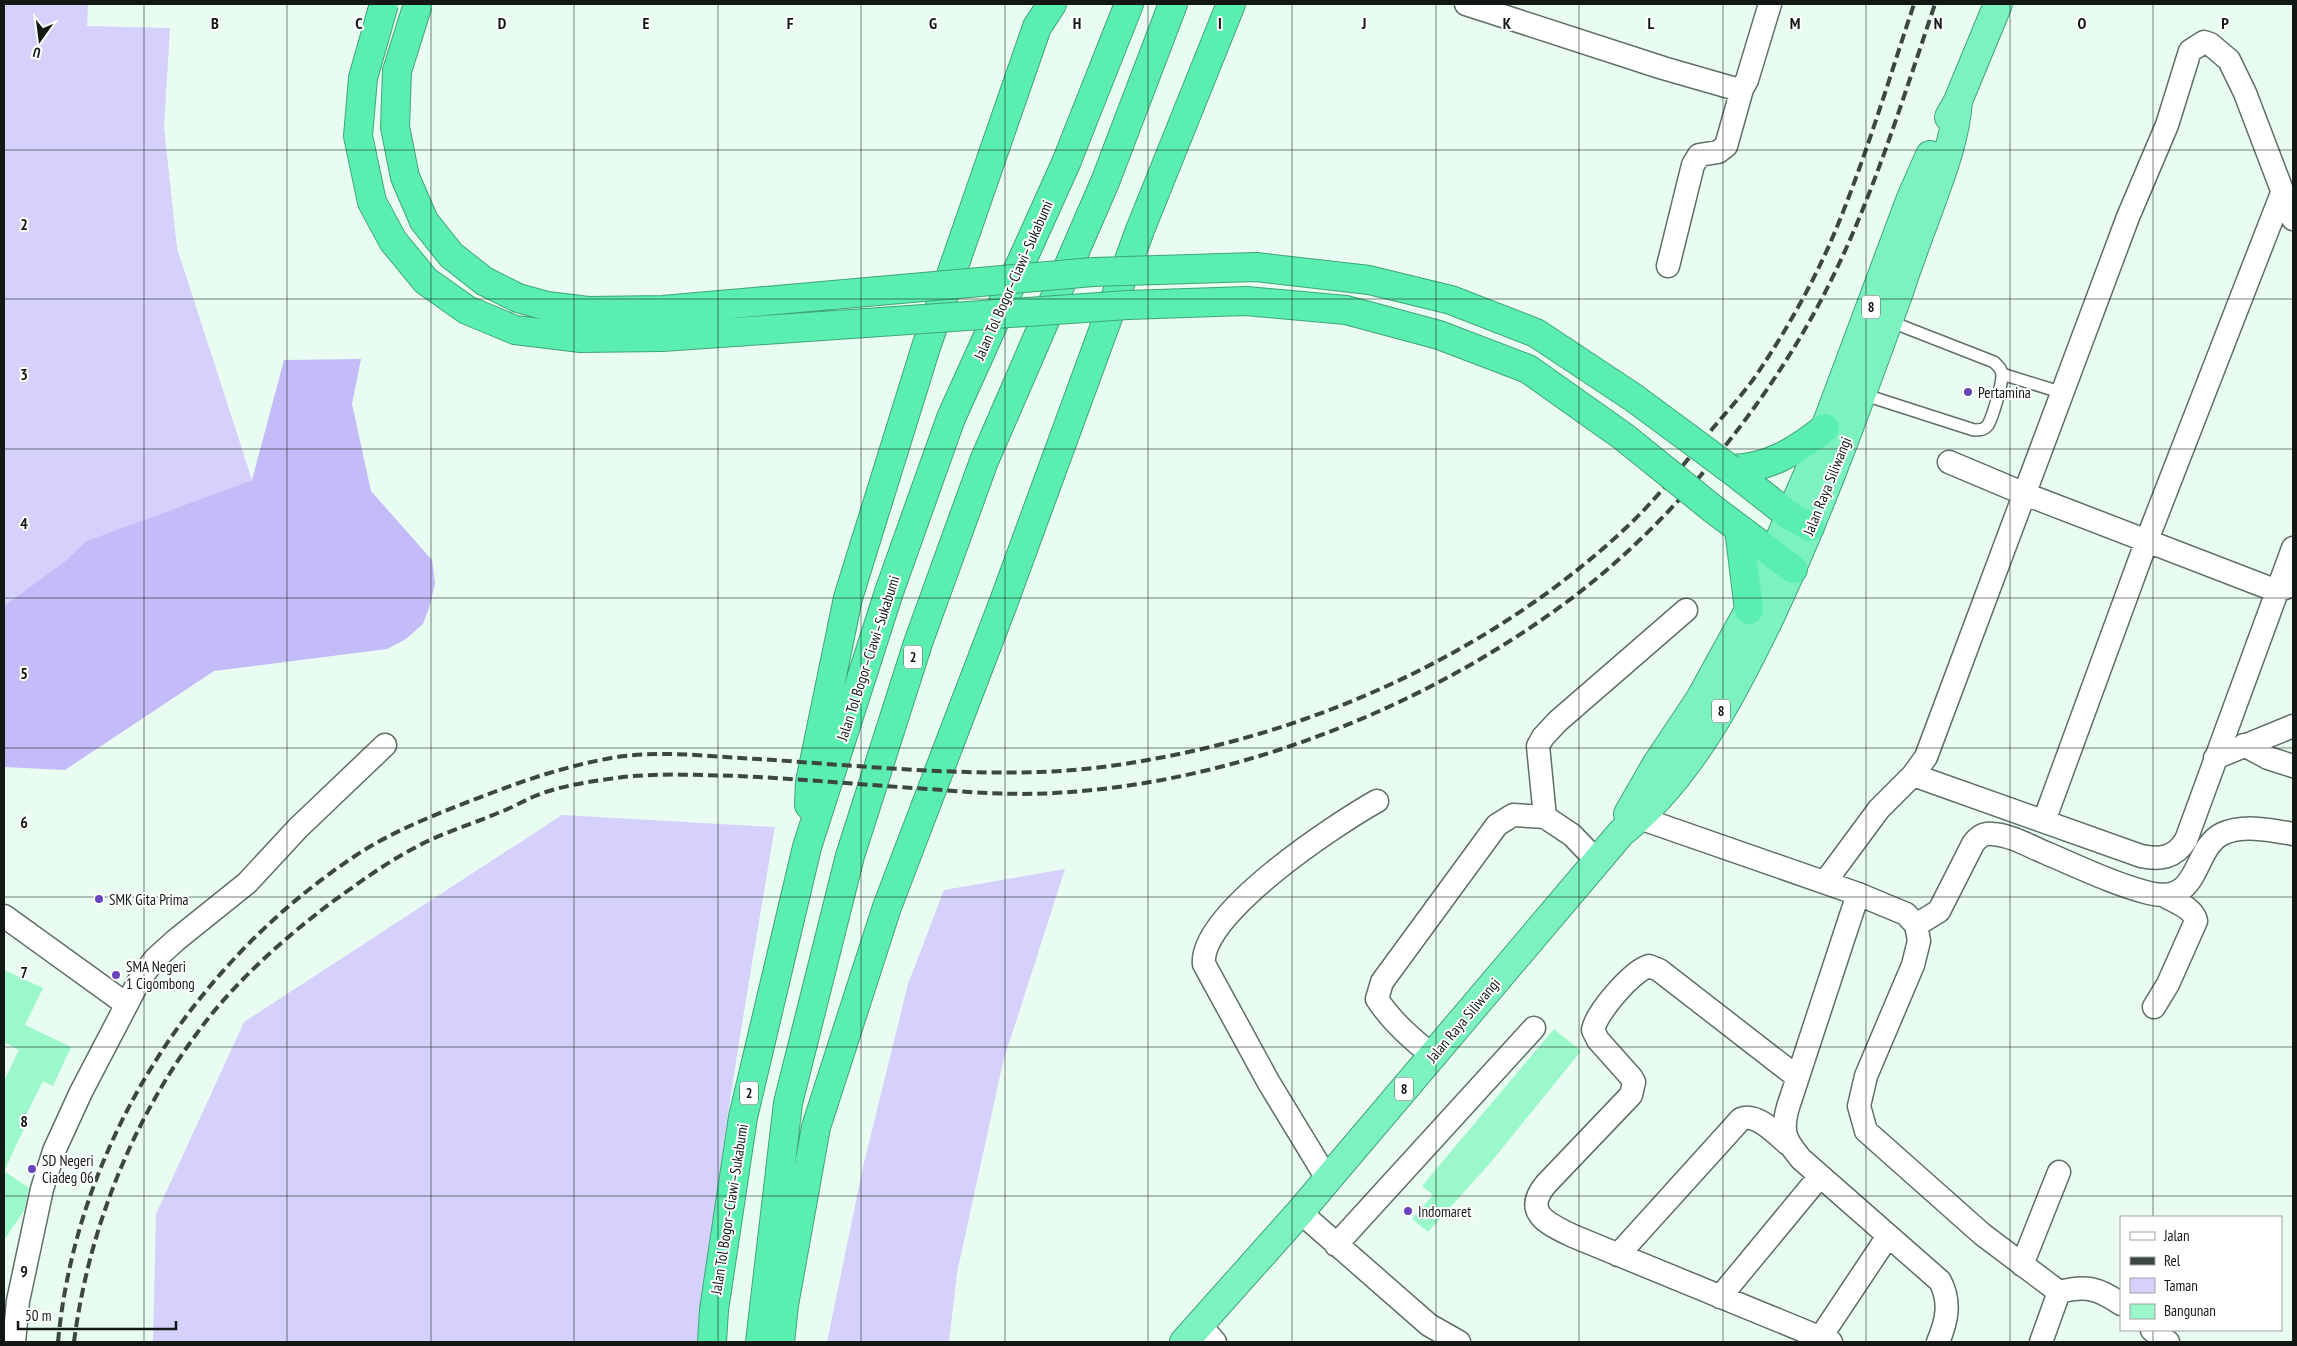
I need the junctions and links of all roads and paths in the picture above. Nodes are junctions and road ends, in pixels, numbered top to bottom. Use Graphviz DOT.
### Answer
graph roads {
  1 [pos="384,4"];
  2 [pos="418,4"];
  3 [pos="1052,4"];
  4 [pos="1128,4"];
  5 [pos="1174,4"];
  6 [pos="1231,4"];
  7 [pos="1466,4"];
  8 [pos="1770,4"];
  9 [pos="1998,4"];
  10 [pos="1040,15"];
  11 [pos="1742,89"];
  12 [pos="2282,192"];
  13 [pos="2293,219"];
  14 [pos="1668,266"];
  15 [pos="1878,317"];
  16 [pos="2002,374"];
  17 [pos="1852,391"];
  18 [pos="2063,393"];
  19 [pos="1825,428"];
  20 [pos="1949,462"];
  21 [pos="1730,469"];
  22 [pos="2025,494"];
  23 [pos="1800,522"];
  24 [pos="1739,529"];
  25 [pos="2147,540"];
  26 [pos="2293,548"];
  27 [pos="1783,562"];
  28 [pos="2285,588"];
  29 [pos="1686,610"];
  30 [pos="1749,610"];
  31 [pos="2293,726"];
  32 [pos="385,745"];
  33 [pos="2244,745"];
  34 [pos="2215,758"];
  35 [pos="2293,766"];
  36 [pos="1913,775"];
  37 [pos="1377,801"];
  38 [pos="1545,817"];
  39 [pos="1630,821"];
  40 [pos="2044,821"];
  41 [pos="2293,834"];
  42 [pos="807,847"];
  43 [pos="2159,858"];
  44 [pos="1597,861"];
  45 [pos="1825,882"];
  46 [pos="1858,894"];
  47 [pos="2161,896"];
  48 [pos="4,916"];
  49 [pos="1916,925"];
  50 [pos="126,1004"];
  51 [pos="2154,1007"];
  52 [pos="1534,1028"];
  53 [pos="1433,1056"];
  54 [pos="1797,1078"];
  55 [pos="1788,1144"];
  56 [pos="2059,1172"];
  57 [pos="1820,1176"];
  58 [pos="1328,1180"];
  59 [pos="1300,1212"];
  60 [pos="1888,1236"];
  61 [pos="1336,1245"];
  62 [pos="1618,1255"];
  63 [pos="27,1258"];
  64 [pos="2022,1265"];
  65 [pos="2059,1292"];
  66 [pos="1720,1297"];
  67 [pos="2120,1303"];
  68 [pos="1200,1336"];
  69 [pos="1825,1340"];
  70 [pos="14,1342"];
  71 [pos="27,1342"];
  72 [pos="712,1342"];
  73 [pos="760,1342"];
  74 [pos="780,1342"];
  75 [pos="1456,1342"];
  76 [pos="1938,1342"];
  77 [pos="2041,1342"];
  1 -- 24 [label="highway, bridge"];
  2 -- 21 [label="highway, bridge"];
  3 -- 10 [label="highway"];
  4 -- 42 [label="highway, Jalan Tol Bogor–Ciawi–Sukabumi / 2"];
  5 -- 73 [label="highway, 2"];
  6 -- 74 [label="highway"];
  7 -- 11 [label="street"];
  8 -- 11 [label="street"];
  9 -- 15 [label="highway, Jalan Raya Siliwangi / 8"];
  10 -- 42 [label="highway"];
  11 -- 14 [label="street"];
  12 -- 13 [label="street"];
  12 -- 18 [label="street"];
  12 -- 25 [label="street"];
  15 -- 16 [label="lane"];
  15 -- 17 [label="highway, Jalan Raya Siliwangi / 8"];
  16 -- 17 [label="lane"];
  16 -- 18 [label="lane"];
  17 -- 19 [label="highway, Jalan Raya Siliwangi / 8"];
  17 -- 23 [label="highway, Jalan Raya Siliwangi / 8"];
  18 -- 22 [label="street"];
  19 -- 21 [label="highway"];
  19 -- 23 [label="highway, Jalan Raya Siliwangi / 8"];
  20 -- 22 [label="street"];
  21 -- 23 [label="highway"];
  22 -- 25 [label="street"];
  22 -- 36 [label="street"];
  23 -- 27 [label="highway, Jalan Raya Siliwangi / 8"];
  24 -- 27 [label="highway"];
  24 -- 30 [label="highway"];
  25 -- 28 [label="street"];
  25 -- 40 [label="street"];
  26 -- 28 [label="street"];
  27 -- 30 [label="highway, Jalan Raya Siliwangi / 8"];
  27 -- 39 [label="highway, Jalan Raya Siliwangi / 8"];
  28 -- 34 [label="street"];
  29 -- 38 [label="street"];
  30 -- 39 [label="highway, Jalan Raya Siliwangi / 8"];
  31 -- 33 [label="street"];
  32 -- 50 [label="street"];
  33 -- 34 [label="street"];
  33 -- 35 [label="street"];
  34 -- 43 [label="street"];
  36 -- 40 [label="street"];
  36 -- 45 [label="street"];
  37 -- 58 [label="street"];
  38 -- 44 [label="street"];
  38 -- 53 [label="street"];
  39 -- 44 [label="highway, Jalan Raya Siliwangi / 8"];
  39 -- 45 [label="street"];
  40 -- 43 [label="street"];
  41 -- 47 [label="street"];
  42 -- 72 [label="highway, Jalan Tol Bogor–Ciawi–Sukabumi / 2"];
  43 -- 47 [label="street"];
  44 -- 53 [label="highway, Jalan Raya Siliwangi / 8"];
  45 -- 46 [label="street"];
  46 -- 49 [label="street"];
  46 -- 54 [label="street"];
  47 -- 49 [label="street"];
  47 -- 51 [label="street"];
  48 -- 50 [label="street"];
  49 -- 64 [label="street"];
  50 -- 63 [label="street"];
  52 -- 61 [label="street"];
  53 -- 58 [label="highway, Jalan Raya Siliwangi / 8"];
  54 -- 55 [label="street"];
  54 -- 62 [label="street"];
  55 -- 57 [label="street"];
  55 -- 62 [label="street"];
  56 -- 64 [label="street"];
  57 -- 60 [label="street"];
  57 -- 66 [label="street"];
  58 -- 59 [label="highway, Jalan Raya Siliwangi / 8"];
  59 -- 61 [label="street"];
  59 -- 68 [label="highway, Jalan Raya Siliwangi / 8"];
  60 -- 69 [label="street"];
  60 -- 76 [label="street"];
  61 -- 75 [label="street"];
  62 -- 66 [label="street"];
  63 -- 70 [label="street"];
  63 -- 71 [label="street"];
  64 -- 65 [label="street"];
  65 -- 67 [label="street"];
  65 -- 77 [label="street"];
  66 -- 69 [label="street"];
}
